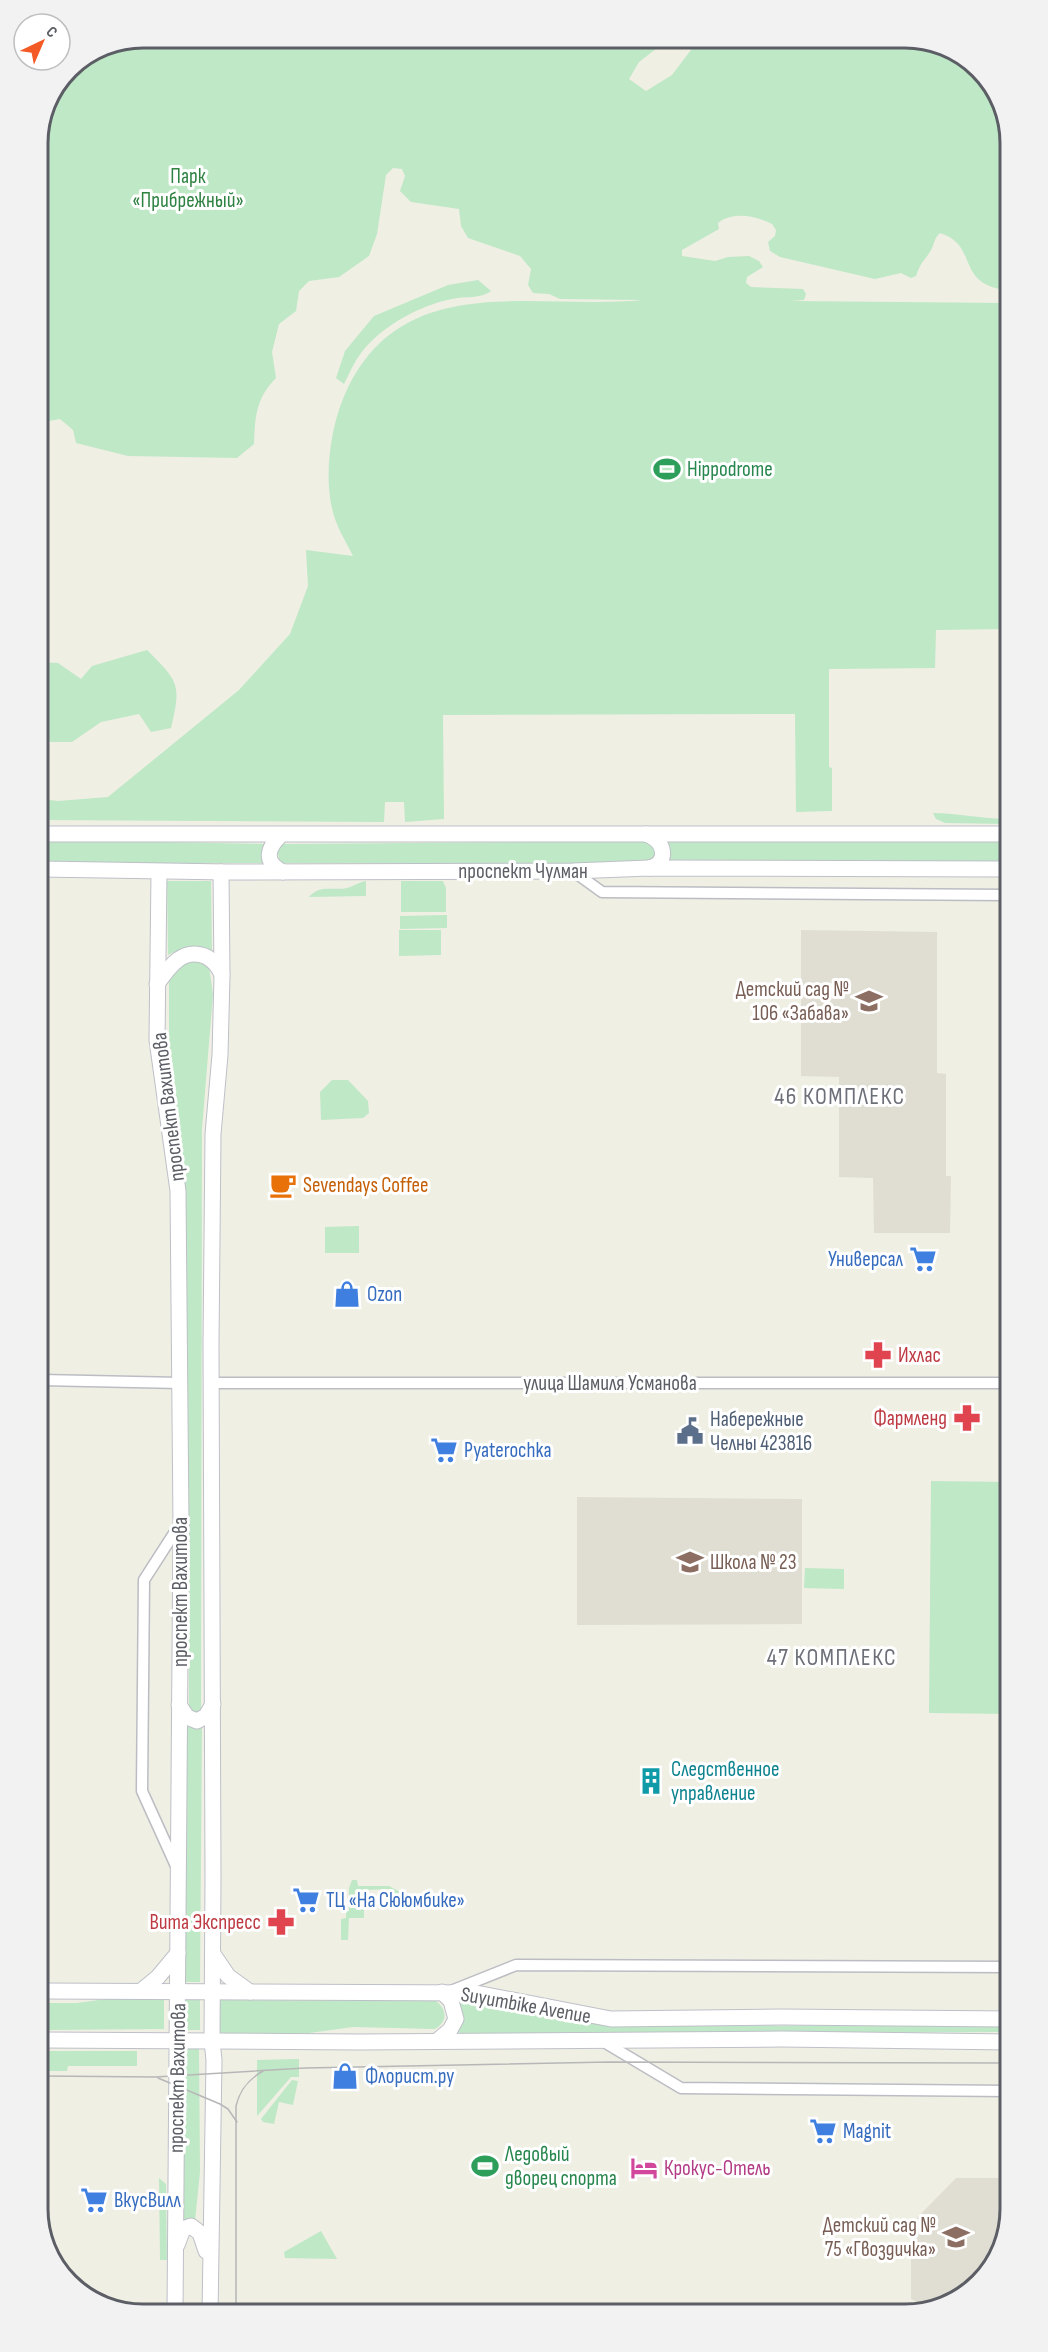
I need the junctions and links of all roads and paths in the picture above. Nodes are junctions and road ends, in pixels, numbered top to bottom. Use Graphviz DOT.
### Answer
graph roads {
  1 [pos="48,834"];
  2 [pos="645,834"];
  3 [pos="1000,834"];
  4 [pos="281,835"];
  5 [pos="649,868"];
  6 [pos="48,869"];
  7 [pos="1000,869"];
  8 [pos="573,871"];
  9 [pos="159,872"];
  10 [pos="221,872"];
  11 [pos="283,872"];
  12 [pos="1000,895"];
  13 [pos="222,976"];
  14 [pos="157,984"];
  15 [pos="48,1380"];
  16 [pos="180,1383"];
  17 [pos="211,1383"];
  18 [pos="1000,1383"];
  19 [pos="181,1524"];
  20 [pos="213,1704"];
  21 [pos="179,1706"];
  22 [pos="178,1870"];
  23 [pos="178,1953"];
  24 [pos="212,1953"];
  25 [pos="1000,1967"];
  26 [pos="48,1991"];
  27 [pos="141,1991"];
  28 [pos="178,1992"];
  29 [pos="250,1992"];
  30 [pos="446,1992"];
  31 [pos="212,1993"];
  32 [pos="1000,2019"];
  33 [pos="48,2040"];
  34 [pos="141,2041"];
  35 [pos="177,2041"];
  36 [pos="212,2041"];
  37 [pos="251,2041"];
  38 [pos="437,2041"];
  39 [pos="604,2042"];
  40 [pos="1000,2042"];
  41 [pos="214,2061"];
  42 [pos="176,2062"];
  43 [pos="1000,2091"];
  44 [pos="175,2259"];
  45 [pos="210,2262"];
  46 [pos="174,2304"];
  47 [pos="210,2304"];
  1 -- 4 [label="main road, проспект Чулман"];
  2 -- 3 [label="main road, проспект Чулман"];
  2 -- 4 [label="main road, проспект Чулман"];
  2 -- 5 [label="main road"];
  4 -- 11 [label="main road"];
  5 -- 7 [label="main road, проспект Чулман"];
  5 -- 8 [label="main road, проспект Чулман"];
  6 -- 9 [label="main road, проспект Чулман"];
  8 -- 11 [label="main road, проспект Чулман"];
  8 -- 12 [label="street"];
  9 -- 10 [label="main road, проспект Чулман"];
  9 -- 14 [label="main road, проспект Вахитова"];
  10 -- 11 [label="main road, проспект Чулман"];
  10 -- 13 [label="main road, проспект Вахитова"];
  13 -- 14 [label="main road"];
  13 -- 17 [label="main road, проспект Вахитова"];
  14 -- 16 [label="main road, проспект Вахитова"];
  15 -- 16 [label="street"];
  16 -- 19 [label="main road, проспект Вахитова"];
  17 -- 18 [label="street, улица Шамиля Усманова"];
  17 -- 20 [label="main road, проспект Вахитова"];
  19 -- 21 [label="main road, проспект Вахитова"];
  19 -- 22 [label="street"];
  20 -- 21 [label="main road"];
  20 -- 24 [label="main road, проспект Вахитова"];
  21 -- 22 [label="main road, проспект Вахитова"];
  22 -- 23 [label="main road, проспект Вахитова"];
  23 -- 27 [label="main road"];
  23 -- 28 [label="main road, проспект Вахитова"];
  24 -- 29 [label="main road"];
  24 -- 31 [label="main road, проспект Вахитова"];
  25 -- 30 [label="street"];
  26 -- 27 [label="main road, Suyumbike Avenue"];
  27 -- 28 [label="main road, Suyumbike Avenue"];
  28 -- 31 [label="main road, Suyumbike Avenue"];
  28 -- 35 [label="main road, проспект Вахитова"];
  29 -- 30 [label="main road, Suyumbike Avenue"];
  29 -- 31 [label="main road, Suyumbike Avenue"];
  30 -- 32 [label="main road, Suyumbike Avenue"];
  30 -- 38 [label="main road"];
  31 -- 36 [label="main road, проспект Вахитова"];
  33 -- 34 [label="main road, Suyumbike Avenue"];
  34 -- 35 [label="main road, Suyumbike Avenue"];
  34 -- 42 [label="main road"];
  35 -- 36 [label="main road, Suyumbike Avenue"];
  35 -- 42 [label="main road, проспект Вахитова"];
  36 -- 37 [label="main road, Suyumbike Avenue"];
  36 -- 41 [label="main road, проспект Вахитова"];
  37 -- 38 [label="main road, Suyumbike Avenue"];
  37 -- 41 [label="main road"];
  38 -- 39 [label="main road, Suyumbike Avenue"];
  39 -- 40 [label="main road, Suyumbike Avenue"];
  39 -- 43 [label="street"];
  41 -- 45 [label="main road, проспект Вахитова"];
  42 -- 44 [label="main road, проспект Вахитова"];
  44 -- 45 [label="main road"];
  44 -- 46 [label="main road, проспект Вахитова"];
  45 -- 47 [label="main road, проспект Вахитова"];
}
